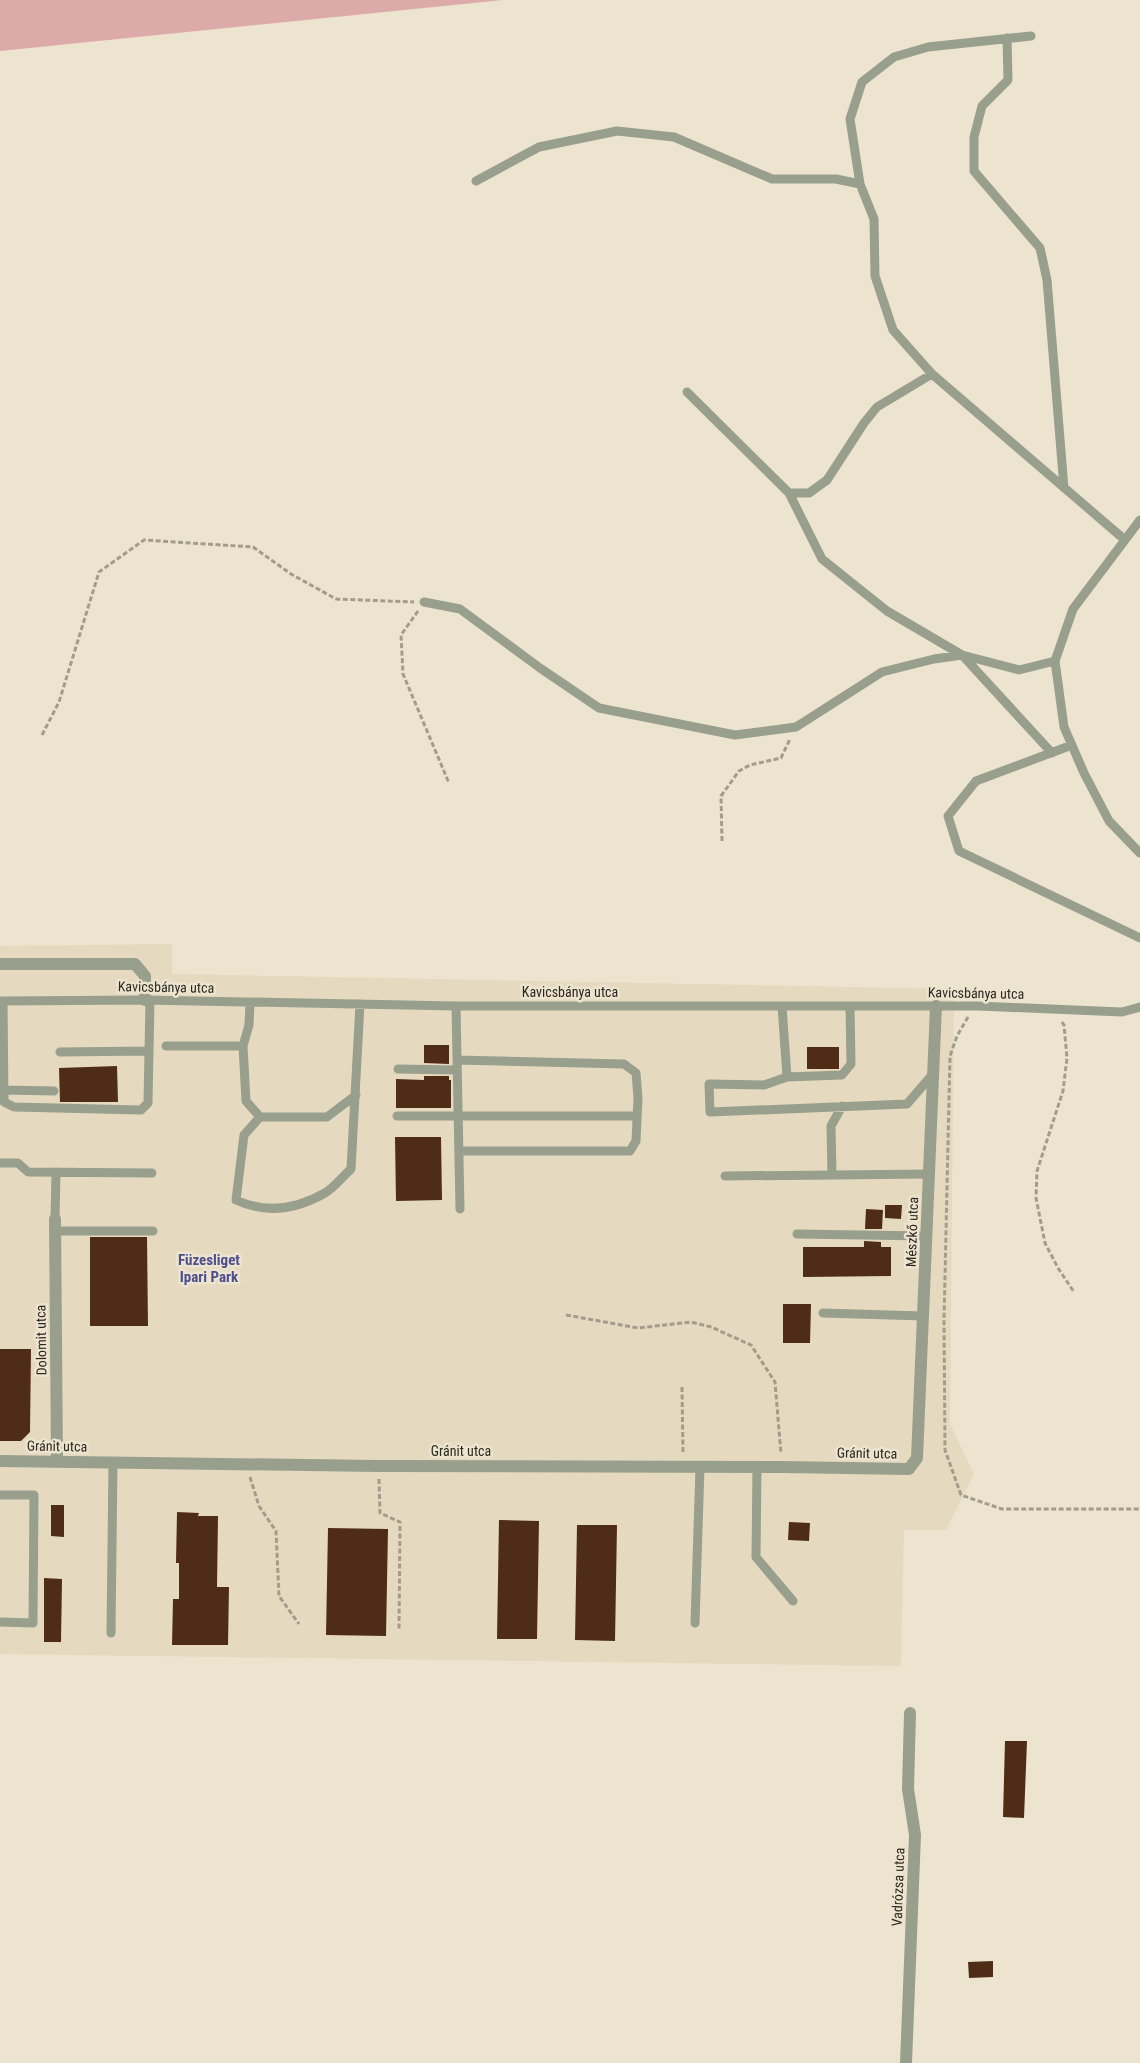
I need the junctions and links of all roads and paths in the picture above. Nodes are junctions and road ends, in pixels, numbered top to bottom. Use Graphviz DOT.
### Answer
graph roads {
  1 [pos="1031,36"];
  2 [pos="1007,38"];
  3 [pos="476,181"];
  4 [pos="860,184"];
  5 [pos="932,374"];
  6 [pos="687,392"];
  7 [pos="1064,488"];
  8 [pos="789,493"];
  9 [pos="1140,520"];
  10 [pos="1125,540"];
  11 [pos="424,602"];
  12 [pos="962,655"];
  13 [pos="1055,661"];
  14 [pos="796,727"];
  15 [pos="42,735"];
  16 [pos="1072,745"];
  17 [pos="1052,753"];
  18 [pos="449,783"];
  19 [pos="722,841"];
  20 [pos="1140,853"];
  21 [pos="1140,938"];
  22 [pos="0,964"];
  23 [pos="147,1000"];
  24 [pos="1,1001"];
  25 [pos="250,1002"];
  26 [pos="360,1004"];
  27 [pos="456,1006"];
  28 [pos="782,1006"];
  29 [pos="850,1006"];
  30 [pos="936,1006"];
  31 [pos="978,1006"];
  32 [pos="1140,1007"];
  33 [pos="1050,1009"];
  34 [pos="166,1046"];
  35 [pos="243,1046"];
  36 [pos="149,1051"];
  37 [pos="60,1052"];
  38 [pos="457,1065"];
  39 [pos="398,1069"];
  40 [pos="933,1074"];
  41 [pos="790,1076"];
  42 [pos="4,1090"];
  43 [pos="54,1091"];
  44 [pos="356,1095"];
  45 [pos="842,1106"];
  46 [pos="458,1115"];
  47 [pos="397,1116"];
  48 [pos="637,1116"];
  49 [pos="260,1117"];
  50 [pos="459,1151"];
  51 [pos="0,1163"];
  52 [pos="56,1172"];
  53 [pos="152,1173"];
  54 [pos="929,1174"];
  55 [pos="832,1175"];
  56 [pos="725,1176"];
  57 [pos="460,1209"];
  58 [pos="55,1225"];
  59 [pos="153,1231"];
  60 [pos="797,1234"];
  61 [pos="927,1236"];
  62 [pos="1074,1292"];
  63 [pos="823,1313"];
  64 [pos="566,1315"];
  65 [pos="924,1316"];
  66 [pos="682,1387"];
  67 [pos="917,1458"];
  68 [pos="0,1461"];
  69 [pos="57,1461"];
  70 [pos="113,1462"];
  71 [pos="246,1465"];
  72 [pos="378,1466"];
  73 [pos="683,1466"];
  74 [pos="700,1466"];
  75 [pos="757,1467"];
  76 [pos="783,1467"];
  77 [pos="0,1495"];
  78 [pos="1140,1509"];
  79 [pos="793,1601"];
  80 [pos="0,1622"];
  81 [pos="299,1624"];
  82 [pos="696,1624"];
  83 [pos="399,1631"];
  84 [pos="111,1634"];
  85 [pos="910,1713"];
  86 [pos="906,2063"];
  1 -- 2 [label="lane"];
  2 -- 4 [label="lane"];
  2 -- 7 [label="lane"];
  3 -- 4 [label="lane"];
  4 -- 5 [label="lane"];
  5 -- 7 [label="lane"];
  5 -- 8 [label="lane"];
  6 -- 8 [label="lane"];
  7 -- 10 [label="lane"];
  8 -- 12 [label="lane"];
  9 -- 10 [label="lane"];
  10 -- 13 [label="lane"];
  11 -- 14 [label="lane"];
  11 -- 15 [label="path"];
  11 -- 18 [label="path"];
  12 -- 13 [label="lane"];
  12 -- 14 [label="lane"];
  12 -- 17 [label="lane"];
  13 -- 16 [label="lane"];
  14 -- 19 [label="path"];
  16 -- 17 [label="lane"];
  16 -- 20 [label="lane"];
  17 -- 21 [label="lane"];
  22 -- 23 [label="street"];
  23 -- 24 [label="lane, Kavicsbánya utca"];
  23 -- 25 [label="lane, Kavicsbánya utca"];
  23 -- 36 [label="lane"];
  24 -- 42 [label="lane"];
  25 -- 26 [label="lane, Kavicsbánya utca"];
  25 -- 35 [label="lane"];
  26 -- 27 [label="lane, Kavicsbánya utca"];
  26 -- 44 [label="lane"];
  27 -- 28 [label="lane, Kavicsbánya utca"];
  27 -- 38 [label="lane"];
  28 -- 29 [label="lane, Kavicsbánya utca"];
  28 -- 41 [label="lane"];
  29 -- 30 [label="lane, Kavicsbánya utca"];
  29 -- 41 [label="lane"];
  30 -- 31 [label="lane, Kavicsbánya utca"];
  30 -- 40 [label="street, Mészkő utca"];
  31 -- 33 [label="lane, Kavicsbánya utca"];
  31 -- 78 [label="path"];
  32 -- 33 [label="lane, Kavicsbánya utca"];
  33 -- 62 [label="path"];
  34 -- 35 [label="lane"];
  35 -- 49 [label="lane"];
  36 -- 37 [label="lane"];
  36 -- 42 [label="lane"];
  38 -- 39 [label="lane"];
  38 -- 46 [label="lane"];
  38 -- 48 [label="lane"];
  40 -- 45 [label="lane"];
  40 -- 54 [label="street, Mészkő utca"];
  41 -- 45 [label="lane"];
  42 -- 43 [label="lane"];
  44 -- 49 [label="lane"];
  44 -- 49 [label="lane"];
  45 -- 55 [label="lane"];
  46 -- 47 [label="lane"];
  46 -- 48 [label="lane"];
  46 -- 50 [label="lane"];
  48 -- 50 [label="lane"];
  50 -- 57 [label="lane"];
  51 -- 52 [label="lane"];
  52 -- 53 [label="lane"];
  52 -- 58 [label="lane"];
  54 -- 55 [label="lane"];
  54 -- 61 [label="street, Mészkő utca"];
  55 -- 56 [label="lane"];
  58 -- 59 [label="lane"];
  58 -- 69 [label="street, Dolomit utca"];
  60 -- 61 [label="lane"];
  61 -- 65 [label="street, Mészkő utca"];
  63 -- 65 [label="lane"];
  64 -- 76 [label="path"];
  65 -- 67 [label="street, Mészkő utca"];
  66 -- 73 [label="path"];
  67 -- 76 [label="street, Gránit utca"];
  68 -- 69 [label="street, Gránit utca"];
  69 -- 70 [label="street, Gránit utca"];
  70 -- 71 [label="street, Gránit utca"];
  70 -- 84 [label="lane"];
  71 -- 72 [label="street, Gránit utca"];
  71 -- 81 [label="path"];
  72 -- 73 [label="street, Gránit utca"];
  72 -- 83 [label="path"];
  73 -- 74 [label="street, Gránit utca"];
  74 -- 75 [label="street, Gránit utca"];
  74 -- 82 [label="lane"];
  75 -- 76 [label="street, Gránit utca"];
  75 -- 79 [label="lane"];
  77 -- 80 [label="lane"];
  85 -- 86 [label="street, Vadrózsa utca"];
}
